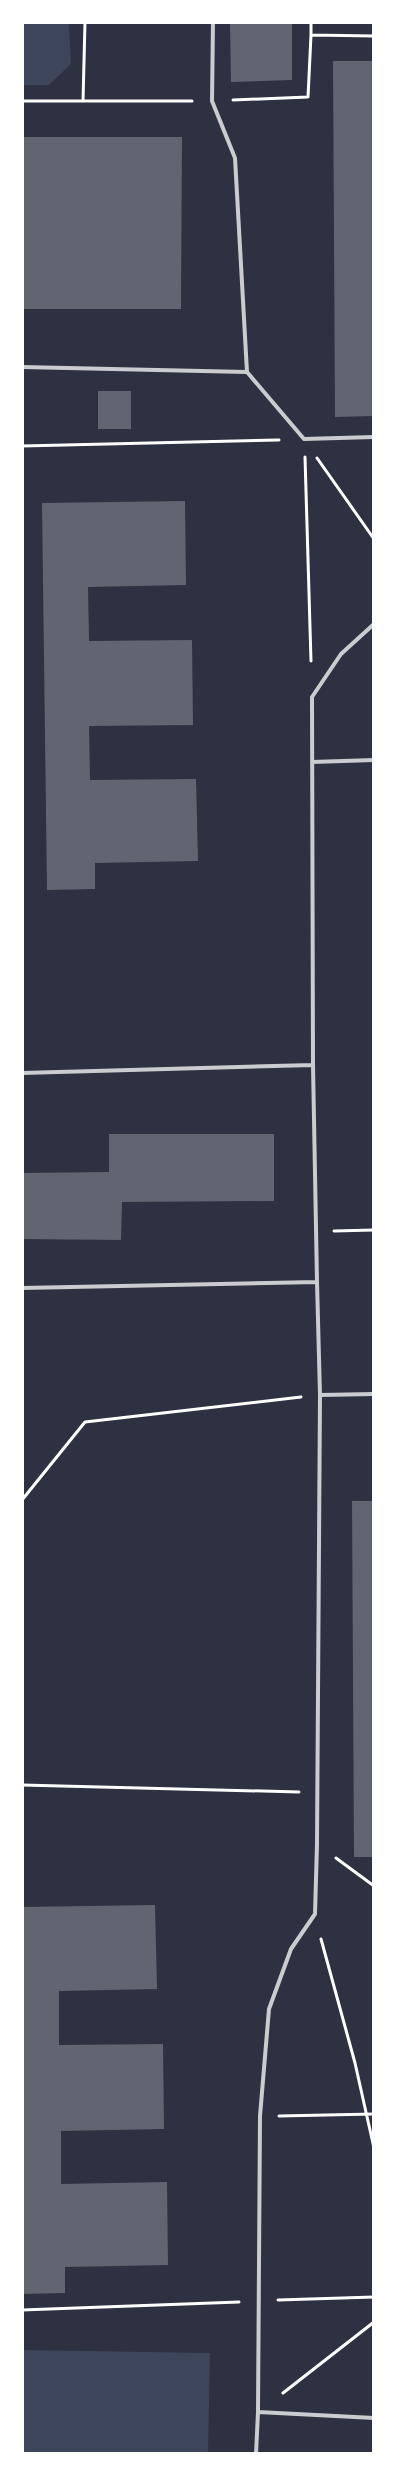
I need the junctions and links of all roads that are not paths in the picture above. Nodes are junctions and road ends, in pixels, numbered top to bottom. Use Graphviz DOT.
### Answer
graph roads {
  1 [pos="213,22"];
  2 [pos="22,367"];
  3 [pos="247,372"];
  4 [pos="374,437"];
  5 [pos="374,624"];
  6 [pos="374,760"];
  7 [pos="312,762"];
  8 [pos="313,1065"];
  9 [pos="22,1073"];
  10 [pos="317,1282"];
  11 [pos="22,1288"];
  12 [pos="374,1394"];
  13 [pos="320,1395"];
  14 [pos="258,2412"];
  15 [pos="374,2418"];
  16 [pos="256,2454"];
  1 -- 3 [label="lane"];
  2 -- 3 [label="lane"];
  3 -- 4 [label="lane"];
  5 -- 7 [label="lane"];
  6 -- 7 [label="lane"];
  7 -- 8 [label="lane"];
  8 -- 9 [label="lane"];
  8 -- 10 [label="lane"];
  10 -- 11 [label="lane"];
  10 -- 13 [label="lane"];
  12 -- 13 [label="lane"];
  13 -- 14 [label="lane"];
  14 -- 15 [label="lane"];
  14 -- 16 [label="lane"];
}
